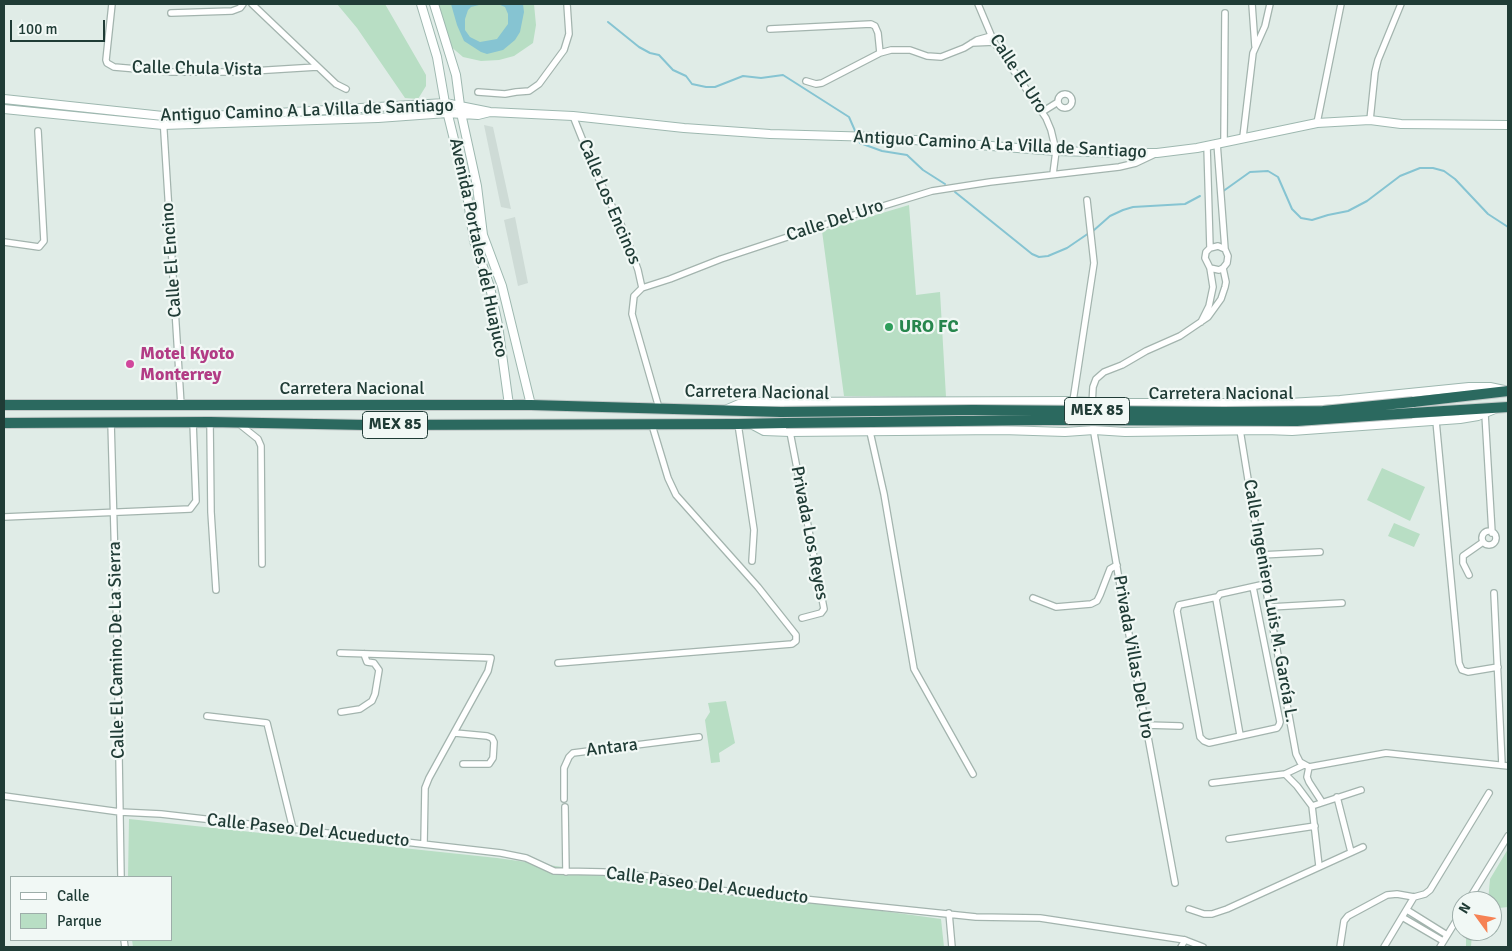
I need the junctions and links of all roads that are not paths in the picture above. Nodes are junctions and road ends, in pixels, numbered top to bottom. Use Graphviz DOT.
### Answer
graph roads {
  1 [pos="112,4"];
  2 [pos="244,4"];
  3 [pos="252,4"];
  4 [pos="421,4"];
  5 [pos="434,4"];
  6 [pos="567,4"];
  7 [pos="978,4"];
  8 [pos="1252,4"];
  9 [pos="1270,4"];
  10 [pos="1341,4"];
  11 [pos="1401,4"];
  12 [pos="171,13"];
  13 [pos="1225,13"];
  14 [pos="770,29"];
  15 [pos="993,39"];
  16 [pos="1255,46"];
  17 [pos="880,53"];
  18 [pos="451,59"];
  19 [pos="107,63"];
  20 [pos="438,63"];
  21 [pos="100,66"];
  22 [pos="317,67"];
  23 [pos="806,81"];
  24 [pos="346,89"];
  25 [pos="478,92"];
  26 [pos="4,99"];
  27 [pos="1058,102"];
  28 [pos="445,103"];
  29 [pos="4,109"];
  30 [pos="460,109"];
  31 [pos="1042,112"];
  32 [pos="448,113"];
  33 [pos="163,116"];
  34 [pos="573,116"];
  35 [pos="1370,120"];
  36 [pos="1317,122"];
  37 [pos="164,125"];
  38 [pos="1508,125"];
  39 [pos="38,131"];
  40 [pos="1243,137"];
  41 [pos="1220,142"];
  42 [pos="1207,146"];
  43 [pos="1056,151"];
  44 [pos="1157,153"];
  45 [pos="1053,174"];
  46 [pos="1087,200"];
  47 [pos="4,242"];
  48 [pos="1210,248"];
  49 [pos="1225,249"];
  50 [pos="1210,268"];
  51 [pos="1223,268"];
  52 [pos="642,288"];
  53 [pos="1201,322"];
  54 [pos="512,323"];
  55 [pos="498,325"];
  56 [pos="1508,391"];
  57 [pos="1068,401"];
  58 [pos="1092,401"];
  59 [pos="1126,403"];
  60 [pos="181,404"];
  61 [pos="4,405"];
  62 [pos="509,405"];
  63 [pos="531,405"];
  64 [pos="1503,407"];
  65 [pos="659,408"];
  66 [pos="1412,408"];
  67 [pos="724,410"];
  68 [pos="1486,414"];
  69 [pos="1436,421"];
  70 [pos="4,422"];
  71 [pos="111,422"];
  72 [pos="193,422"];
  73 [pos="210,422"];
  74 [pos="238,423"];
  75 [pos="738,424"];
  76 [pos="652,425"];
  77 [pos="788,428"];
  78 [pos="1094,430"];
  79 [pos="1240,430"];
  80 [pos="870,432"];
  81 [pos="1065,432"];
  82 [pos="1125,432"];
  83 [pos="114,512"];
  84 [pos="4,517"];
  85 [pos="1492,533"];
  86 [pos="1483,542"];
  87 [pos="1320,552"];
  88 [pos="1261,556"];
  89 [pos="752,561"];
  90 [pos="262,564"];
  91 [pos="1117,565"];
  92 [pos="1469,575"];
  93 [pos="1265,584"];
  94 [pos="1253,587"];
  95 [pos="216,590"];
  96 [pos="1494,593"];
  97 [pos="1217,597"];
  98 [pos="1033,598"];
  99 [pos="1342,603"];
  100 [pos="1270,607"];
  101 [pos="802,618"];
  102 [pos="340,653"];
  103 [pos="364,654"];
  104 [pos="558,663"];
  105 [pos="1498,667"];
  106 [pos="341,712"];
  107 [pos="207,716"];
  108 [pos="1146,725"];
  109 [pos="1180,726"];
  110 [pos="454,733"];
  111 [pos="1240,735"];
  112 [pos="699,737"];
  113 [pos="463,764"];
  114 [pos="1505,765"];
  115 [pos="1306,766"];
  116 [pos="972,774"];
  117 [pos="1285,774"];
  118 [pos="1309,782"];
  119 [pos="1212,783"];
  120 [pos="1297,786"];
  121 [pos="1361,790"];
  122 [pos="1489,793"];
  123 [pos="4,796"];
  124 [pos="1337,798"];
  125 [pos="564,800"];
  126 [pos="1322,802"];
  127 [pos="1312,806"];
  128 [pos="565,807"];
  129 [pos="120,812"];
  130 [pos="1315,826"];
  131 [pos="293,829"];
  132 [pos="1508,836"];
  133 [pos="1229,839"];
  134 [pos="424,844"];
  135 [pos="1363,847"];
  136 [pos="1351,852"];
  137 [pos="1320,866"];
  138 [pos="566,872"];
  139 [pos="121,876"];
  140 [pos="1175,882"];
  141 [pos="1474,891"];
  142 [pos="1414,897"];
  143 [pos="1189,909"];
  144 [pos="1406,910"];
  145 [pos="948,913"];
  146 [pos="1402,916"];
  147 [pos="1452,928"];
  148 [pos="1448,935"];
  149 [pos="1186,940"];
  150 [pos="1443,941"];
  151 [pos="1196,945"];
  152 [pos="952,947"];
  153 [pos="1181,947"];
  154 [pos="1203,947"];
  155 [pos="1340,947"];
  156 [pos="1384,947"];
  157 [pos="1440,947"];
  1 -- 19 [label="street, Calle Chula Vista"];
  2 -- 12 [label="street"];
  3 -- 22 [label="street"];
  4 -- 20 [label="street, Avenida Portales del Huajuco"];
  5 -- 18 [label="street, Avenida Portales del Huajuco"];
  6 -- 25 [label="street"];
  7 -- 15 [label="street, Calle El Uro"];
  8 -- 16 [label="street"];
  9 -- 16 [label="street"];
  10 -- 36 [label="street"];
  11 -- 35 [label="street"];
  13 -- 41 [label="street"];
  14 -- 17 [label="street"];
  15 -- 17 [label="street"];
  15 -- 31 [label="street, Calle El Uro"];
  16 -- 40 [label="street"];
  17 -- 23 [label="street"];
  18 -- 20 [label="street"];
  18 -- 30 [label="street, Avenida Portales del Huajuco"];
  19 -- 21 [label="street"];
  19 -- 22 [label="street, Calle Chula Vista"];
  20 -- 28 [label="street, Avenida Portales del Huajuco"];
  22 -- 24 [label="street"];
  26 -- 33 [label="street, Antiguo Camino A La Villa de Santiago"];
  27 -- 31 [label="street"];
  28 -- 30 [label="street, Antiguo Camino A La Villa de Santiago"];
  28 -- 32 [label="street, Avenida Portales del Huajuco"];
  28 -- 33 [label="street, Antiguo Camino A La Villa de Santiago"];
  29 -- 37 [label="street, Antiguo Camino A La Villa de Santiago"];
  30 -- 32 [label="street, Antiguo Camino A La Villa de Santiago"];
  30 -- 34 [label="street, Antiguo Camino A La Villa de Santiago"];
  30 -- 54 [label="street, Avenida Portales del Huajuco"];
  31 -- 43 [label="street, Calle El Uro"];
  32 -- 37 [label="street, Antiguo Camino A La Villa de Santiago"];
  32 -- 55 [label="street, Avenida Portales del Huajuco"];
  33 -- 37 [label="street, Calle El Encino"];
  34 -- 43 [label="street, Antiguo Camino A La Villa de Santiago"];
  34 -- 52 [label="street, Calle Los Encinos"];
  35 -- 36 [label="street, Antiguo Camino A La Villa de Santiago"];
  35 -- 38 [label="street, Antiguo Camino A La Villa de Santiago"];
  36 -- 40 [label="street, Antiguo Camino A La Villa de Santiago"];
  37 -- 60 [label="street, Calle El Encino"];
  39 -- 47 [label="street"];
  40 -- 41 [label="street, Antiguo Camino A La Villa de Santiago"];
  41 -- 42 [label="street, Antiguo Camino A La Villa de Santiago"];
  41 -- 49 [label="street"];
  42 -- 44 [label="street, Antiguo Camino A La Villa de Santiago"];
  42 -- 48 [label="street"];
  43 -- 44 [label="street, Antiguo Camino A La Villa de Santiago"];
  43 -- 45 [label="street, Calle El Uro"];
  44 -- 45 [label="street, Calle Del Uro"];
  45 -- 52 [label="street, Calle Del Uro"];
  46 -- 57 [label="street"];
  48 -- 49 [label="street"];
  48 -- 50 [label="street"];
  49 -- 51 [label="street"];
  50 -- 51 [label="street"];
  50 -- 53 [label="street"];
  51 -- 53 [label="street"];
  52 -- 65 [label="street"];
  53 -- 58 [label="street"];
  54 -- 55 [label="street"];
  54 -- 63 [label="street, Avenida Portales del Huajuco"];
  55 -- 62 [label="street, Avenida Portales del Huajuco"];
  56 -- 59 [label="street, MEX 85"];
  56 -- 66 [label="highway, Carretera Nacional / MEX 85"];
  57 -- 58 [label="street, MEX 85"];
  57 -- 67 [label="street, MEX 85"];
  57 -- 81 [label="street, MEX 85"];
  58 -- 59 [label="street, MEX 85"];
  58 -- 78 [label="street, MEX 85"];
  59 -- 82 [label="street, MEX 85"];
  60 -- 61 [label="highway, Carretera Nacional / MEX 85"];
  60 -- 62 [label="highway, Carretera Nacional / MEX 85"];
  62 -- 63 [label="highway, Carretera Nacional / MEX 85"];
  63 -- 65 [label="highway, Carretera Nacional / MEX 85"];
  64 -- 66 [label="highway, Carretera Nacional / MEX 85"];
  64 -- 68 [label="street, MEX 85"];
  65 -- 67 [label="highway, Carretera Nacional / MEX 85"];
  66 -- 67 [label="highway, Carretera Nacional / MEX 85, bridge"];
  66 -- 77 [label="highway, Carretera Nacional / MEX 85, bridge"];
  68 -- 69 [label="street, MEX 85"];
  68 -- 85 [label="street"];
  69 -- 79 [label="street, MEX 85"];
  69 -- 105 [label="street"];
  70 -- 71 [label="highway, Carretera Nacional / MEX 85"];
  71 -- 72 [label="highway, Carretera Nacional / MEX 85"];
  71 -- 83 [label="street, Calle El Camino De La Sierra"];
  72 -- 73 [label="highway, Carretera Nacional / MEX 85"];
  72 -- 83 [label="street"];
  73 -- 74 [label="highway, Carretera Nacional / MEX 85"];
  73 -- 95 [label="street"];
  74 -- 76 [label="highway, Carretera Nacional / MEX 85"];
  74 -- 90 [label="street"];
  75 -- 76 [label="highway, Carretera Nacional / MEX 85"];
  75 -- 77 [label="highway, Carretera Nacional / MEX 85"];
  75 -- 89 [label="street"];
  76 -- 104 [label="street"];
  77 -- 80 [label="street, MEX 85"];
  77 -- 101 [label="street, Privada Los Reyes"];
  78 -- 81 [label="street, MEX 85"];
  78 -- 82 [label="street, MEX 85"];
  78 -- 91 [label="street, Privada Villas Del Uro"];
  79 -- 82 [label="street, MEX 85"];
  79 -- 88 [label="street, Calle Ingeniero Luis M. García L."];
  80 -- 81 [label="street, MEX 85"];
  80 -- 116 [label="street"];
  83 -- 84 [label="street"];
  83 -- 129 [label="street, Calle El Camino De La Sierra"];
  85 -- 86 [label="street"];
  85 -- 86 [label="street"];
  86 -- 92 [label="street"];
  87 -- 88 [label="street"];
  88 -- 93 [label="street, Calle Ingeniero Luis M. García L."];
  91 -- 98 [label="street"];
  91 -- 108 [label="street, Privada Villas Del Uro"];
  93 -- 94 [label="street"];
  93 -- 100 [label="street, Calle Ingeniero Luis M. García L."];
  94 -- 97 [label="street"];
  94 -- 111 [label="street"];
  96 -- 105 [label="street"];
  97 -- 111 [label="street"];
  97 -- 111 [label="street"];
  99 -- 100 [label="street"];
  100 -- 115 [label="street, Calle Ingeniero Luis M. García L."];
  102 -- 103 [label="street"];
  103 -- 106 [label="street"];
  103 -- 110 [label="street"];
  105 -- 114 [label="street"];
  107 -- 131 [label="street"];
  108 -- 109 [label="street"];
  108 -- 140 [label="street, Privada Villas Del Uro"];
  110 -- 113 [label="street"];
  110 -- 134 [label="street"];
  112 -- 125 [label="street, Antara"];
  114 -- 115 [label="street"];
  115 -- 117 [label="street"];
  115 -- 118 [label="street"];
  117 -- 119 [label="street"];
  117 -- 120 [label="street"];
  118 -- 120 [label="street"];
  118 -- 126 [label="street"];
  120 -- 127 [label="street"];
  121 -- 124 [label="street"];
  122 -- 142 [label="street"];
  123 -- 129 [label="street, Calle Paseo Del Acueducto"];
  124 -- 126 [label="street"];
  124 -- 136 [label="street"];
  126 -- 127 [label="street"];
  127 -- 130 [label="street"];
  128 -- 138 [label="street"];
  129 -- 131 [label="street, Calle Paseo Del Acueducto"];
  129 -- 139 [label="street, Calle El Camino De La Sierra"];
  130 -- 133 [label="street"];
  130 -- 137 [label="street"];
  131 -- 134 [label="street, Calle Paseo Del Acueducto"];
  132 -- 141 [label="street"];
  134 -- 138 [label="street, Calle Paseo Del Acueducto"];
  135 -- 136 [label="street"];
  136 -- 137 [label="street"];
  137 -- 143 [label="street"];
  138 -- 145 [label="street, Calle Paseo Del Acueducto"];
  142 -- 144 [label="street"];
  142 -- 155 [label="street"];
  144 -- 146 [label="street"];
  144 -- 148 [label="street"];
  145 -- 149 [label="street, Calle Paseo Del Acueducto"];
  145 -- 152 [label="street"];
  146 -- 150 [label="street"];
  146 -- 156 [label="street"];
  147 -- 148 [label="street"];
  148 -- 150 [label="street"];
  149 -- 151 [label="street, Calle Paseo Del Acueducto"];
  149 -- 153 [label="street"];
  150 -- 157 [label="street"];
  151 -- 154 [label="street, Calle Paseo Del Acueducto"];
}
